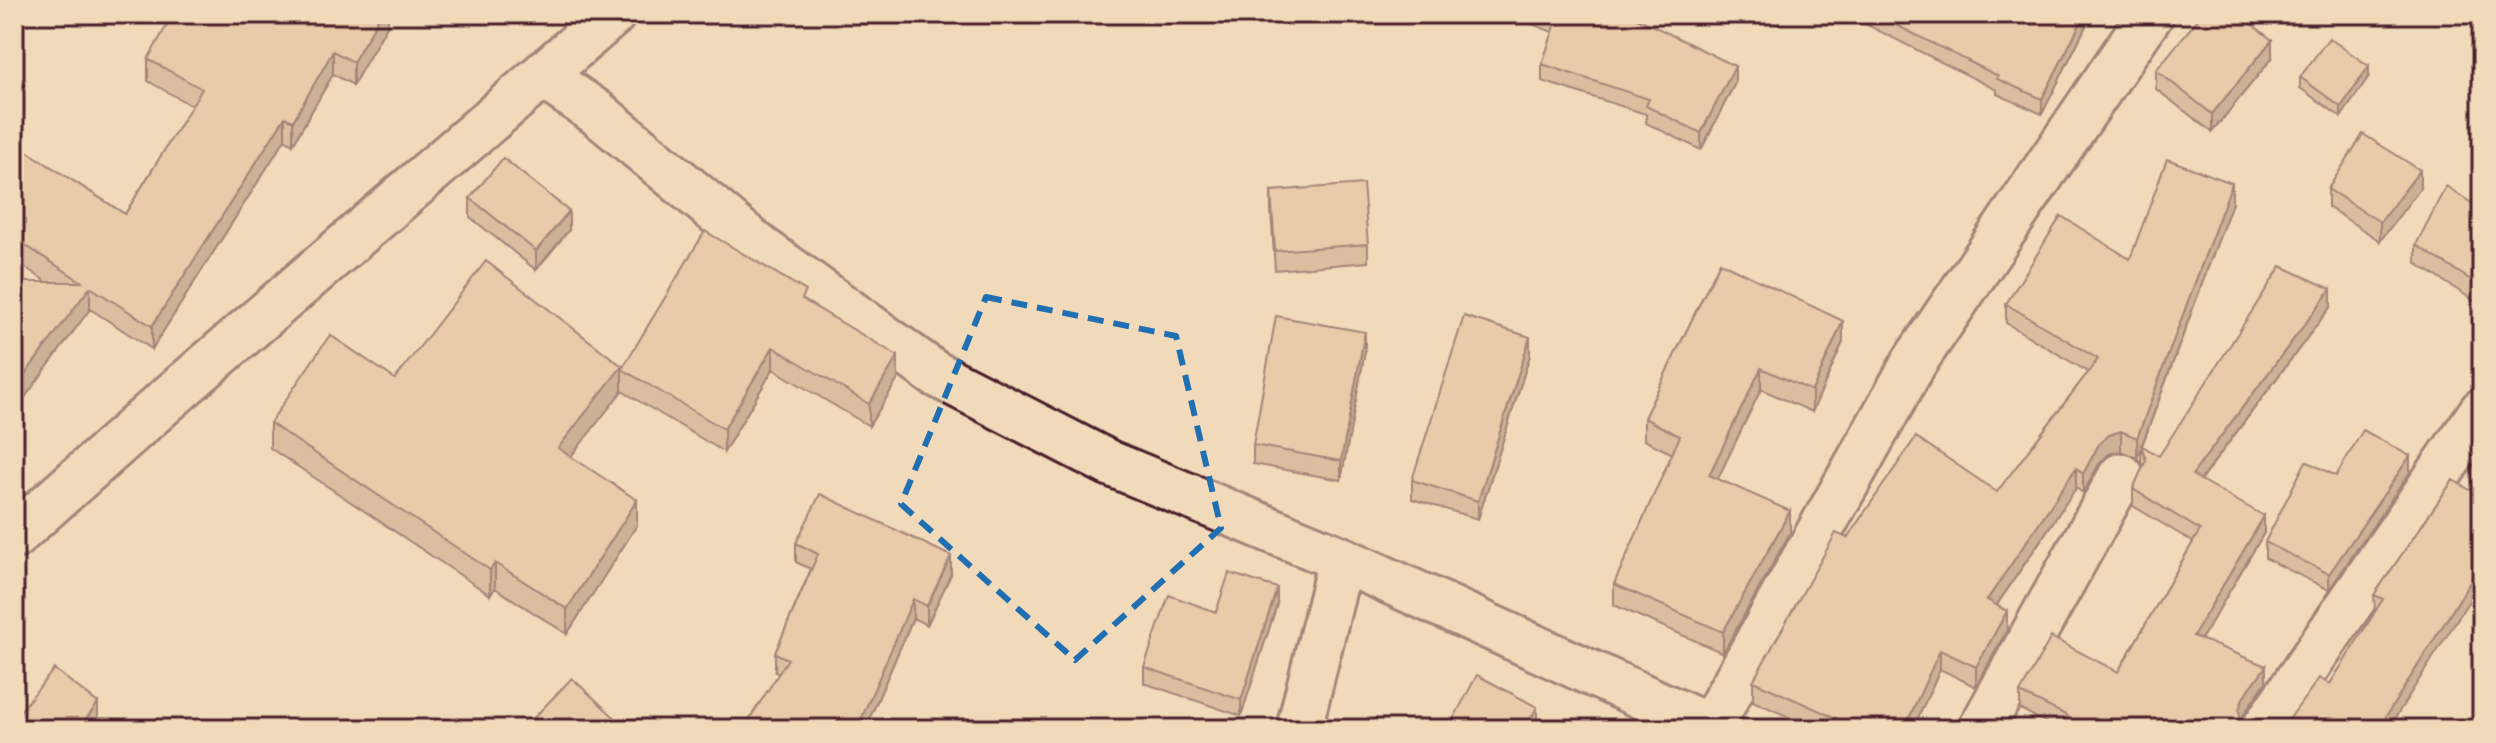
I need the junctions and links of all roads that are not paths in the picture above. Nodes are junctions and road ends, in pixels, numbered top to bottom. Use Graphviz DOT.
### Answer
graph roads {
  1 [pos="613,14"];
  2 [pos="2151,14"];
  3 [pos="543,76"];
  4 [pos="2482,411"];
  5 [pos="2121,476"];
  6 [pos="14,536"];
  7 [pos="1341,559"];
  8 [pos="1712,728"];
  9 [pos="1299,729"];
  10 [pos="1981,729"];
  11 [pos="2264,729"];
  1 -- 3 [label="street"];
  2 -- 8 [label="street"];
  3 -- 6 [label="street"];
  3 -- 7 [label="street"];
  4 -- 11 [label="street"];
  5 -- 10 [label="street"];
  7 -- 8 [label="street"];
  7 -- 9 [label="street"];
}
